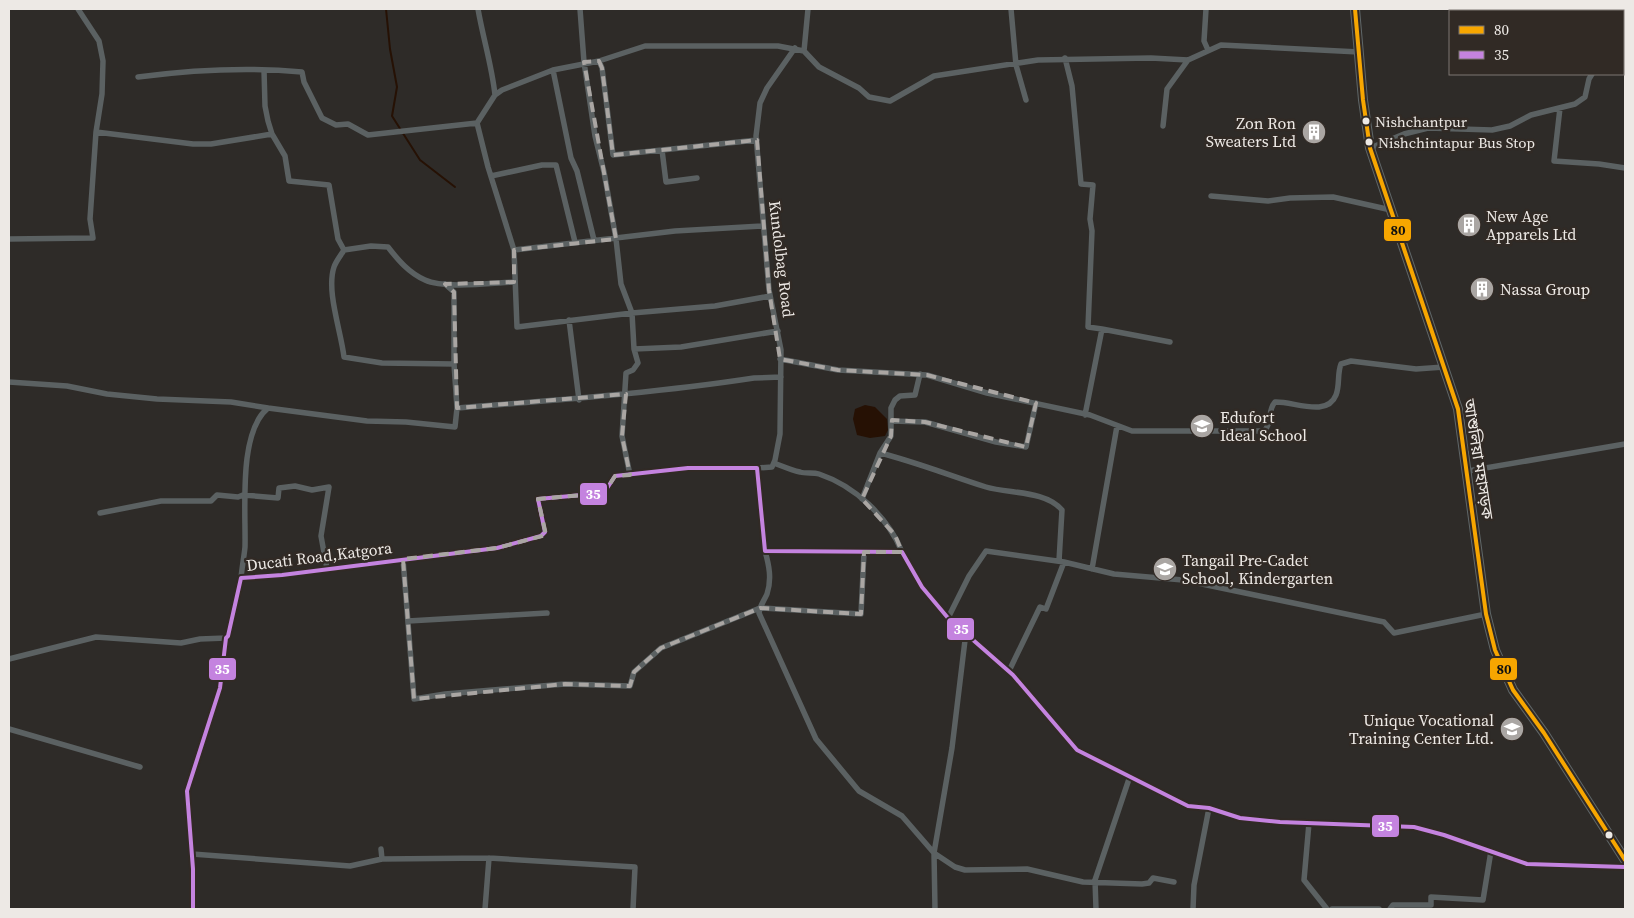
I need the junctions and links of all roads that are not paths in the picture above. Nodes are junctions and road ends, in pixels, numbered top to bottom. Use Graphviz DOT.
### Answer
graph roads {
  1 [pos="78,9"];
  2 [pos="478,9"];
  3 [pos="580,9"];
  4 [pos="808,9"];
  5 [pos="1011,9"];
  6 [pos="1206,9"];
  7 [pos="1355,9"];
  8 [pos="795,48"];
  9 [pos="1208,50"];
  10 [pos="804,51"];
  11 [pos="1359,52"];
  12 [pos="1065,58"];
  13 [pos="1188,60"];
  14 [pos="598,61"];
  15 [pos="584,62"];
  16 [pos="1016,65"];
  17 [pos="264,70"];
  18 [pos="553,70"];
  19 [pos="1591,75"];
  20 [pos="138,77"];
  21 [pos="495,95"];
  22 [pos="1026,100"];
  23 [pos="1560,108"];
  24 [pos="477,124"];
  25 [pos="1163,126"];
  26 [pos="96,132"];
  27 [pos="272,134"];
  28 [pos="756,140"];
  29 [pos="1370,148"];
  30 [pos="662,150"];
  31 [pos="1625,168"];
  32 [pos="491,176"];
  33 [pos="696,178"];
  34 [pos="1211,196"];
  35 [pos="1391,210"];
  36 [pos="762,226"];
  37 [pos="616,239"];
  38 [pos="9,240"];
  39 [pos="594,240"];
  40 [pos="575,242"];
  41 [pos="344,250"];
  42 [pos="514,250"];
  43 [pos="514,282"];
  44 [pos="445,284"];
  45 [pos="770,296"];
  46 [pos="632,313"];
  47 [pos="569,320"];
  48 [pos="1102,329"];
  49 [pos="778,331"];
  50 [pos="1170,342"];
  51 [pos="634,348"];
  52 [pos="780,359"];
  53 [pos="454,364"];
  54 [pos="1444,367"];
  55 [pos="920,374"];
  56 [pos="781,377"];
  57 [pos="9,382"];
  58 [pos="626,394"];
  59 [pos="579,400"];
  60 [pos="1036,403"];
  61 [pos="268,408"];
  62 [pos="457,408"];
  63 [pos="1085,415"];
  64 [pos="891,421"];
  65 [pos="1117,426"];
  66 [pos="1625,444"];
  67 [pos="880,453"];
  68 [pos="774,463"];
  69 [pos="757,468"];
  70 [pos="1468,471"];
  71 [pos="630,474"];
  72 [pos="243,494"];
  73 [pos="862,499"];
  74 [pos="100,513"];
  75 [pos="765,551"];
  76 [pos="864,552"];
  77 [pos="902,552"];
  78 [pos="403,559"];
  79 [pos="1062,562"];
  80 [pos="327,569"];
  81 [pos="1092,569"];
  82 [pos="241,578"];
  83 [pos="760,608"];
  84 [pos="547,613"];
  85 [pos="1486,614"];
  86 [pos="948,618"];
  87 [pos="408,621"];
  88 [pos="966,632"];
  89 [pos="226,638"];
  90 [pos="9,659"];
  91 [pos="1009,671"];
  92 [pos="9,730"];
  93 [pos="140,767"];
  94 [pos="1130,776"];
  95 [pos="1209,808"];
  96 [pos="1309,823"];
  97 [pos="381,850"];
  98 [pos="1491,851"];
  99 [pos="934,853"];
  100 [pos="192,854"];
  101 [pos="489,858"];
  102 [pos="382,859"];
  103 [pos="1625,860"];
  104 [pos="1625,867"];
  105 [pos="1094,882"];
  106 [pos="1174,882"];
  107 [pos="193,909"];
  108 [pos="485,909"];
  109 [pos="634,909"];
  110 [pos="935,909"];
  111 [pos="1096,909"];
  112 [pos="1193,909"];
  113 [pos="1327,909"];
  114 [pos="1332,909"];
  115 [pos="1379,909"];
  116 [pos="1390,909"];
  1 -- 26 [label="street"];
  2 -- 21 [label="street"];
  3 -- 15 [label="street"];
  4 -- 10 [label="street"];
  5 -- 16 [label="street"];
  6 -- 9 [label="street"];
  7 -- 11 [label="highway, আশুলিয়া মহাসড়ক"];
  8 -- 10 [label="street"];
  8 -- 14 [label="street"];
  8 -- 28 [label="street, Kundolbag Road"];
  9 -- 11 [label="street"];
  9 -- 13 [label="street"];
  10 -- 16 [label="street"];
  11 -- 29 [label="highway, আশুলিয়া মহাসড়ক"];
  12 -- 13 [label="street"];
  12 -- 16 [label="street"];
  12 -- 48 [label="street"];
  13 -- 25 [label="street"];
  14 -- 15 [label="street"];
  14 -- 30 [label="street"];
  15 -- 18 [label="street"];
  15 -- 37 [label="street"];
  16 -- 22 [label="street"];
  17 -- 20 [label="street"];
  17 -- 24 [label="street"];
  17 -- 27 [label="street"];
  18 -- 21 [label="street"];
  18 -- 39 [label="street"];
  19 -- 23 [label="street"];
  21 -- 24 [label="street"];
  23 -- 29 [label="street"];
  23 -- 31 [label="street"];
  24 -- 32 [label="street"];
  26 -- 27 [label="street"];
  26 -- 38 [label="street"];
  27 -- 41 [label="street"];
  28 -- 30 [label="street"];
  28 -- 36 [label="street, Kundolbag Road"];
  29 -- 35 [label="highway, আশুলিয়া মহাসড়ক"];
  30 -- 33 [label="street"];
  32 -- 40 [label="street"];
  32 -- 42 [label="street"];
  34 -- 35 [label="street"];
  35 -- 54 [label="highway, আশুলিয়া মহাসড়ক"];
  36 -- 37 [label="street"];
  36 -- 45 [label="street, Kundolbag Road"];
  37 -- 39 [label="street"];
  37 -- 46 [label="street"];
  39 -- 40 [label="street"];
  40 -- 42 [label="street"];
  41 -- 44 [label="street"];
  41 -- 53 [label="street"];
  42 -- 43 [label="street"];
  43 -- 44 [label="street"];
  43 -- 47 [label="street"];
  44 -- 53 [label="street"];
  45 -- 46 [label="street"];
  45 -- 49 [label="street, Kundolbag Road"];
  46 -- 47 [label="street"];
  46 -- 51 [label="street"];
  47 -- 59 [label="street"];
  48 -- 50 [label="street"];
  48 -- 63 [label="street"];
  49 -- 51 [label="street"];
  49 -- 52 [label="street, Kundolbag Road"];
  51 -- 58 [label="street"];
  52 -- 55 [label="street"];
  52 -- 56 [label="street, Kundolbag Road"];
  53 -- 62 [label="street"];
  54 -- 65 [label="street"];
  54 -- 70 [label="highway, আশুলিয়া মহাসড়ক"];
  55 -- 60 [label="street"];
  55 -- 64 [label="street"];
  56 -- 58 [label="street"];
  56 -- 68 [label="street, Kundolbag Road"];
  57 -- 61 [label="street"];
  58 -- 59 [label="street"];
  58 -- 71 [label="street"];
  59 -- 62 [label="street"];
  60 -- 63 [label="street"];
  60 -- 64 [label="street"];
  61 -- 62 [label="street"];
  61 -- 72 [label="street"];
  63 -- 65 [label="street"];
  64 -- 67 [label="street"];
  65 -- 81 [label="street"];
  66 -- 70 [label="street"];
  67 -- 73 [label="street"];
  67 -- 79 [label="street"];
  68 -- 69 [label="street"];
  68 -- 73 [label="street"];
  69 -- 71 [label="street"];
  69 -- 75 [label="street"];
  70 -- 85 [label="highway, আশুলিয়া মহাসড়ক"];
  71 -- 78 [label="street, Ducati Road,Katgora"];
  72 -- 74 [label="street"];
  72 -- 80 [label="street"];
  72 -- 82 [label="street"];
  73 -- 77 [label="street"];
  75 -- 76 [label="street"];
  75 -- 83 [label="street"];
  76 -- 77 [label="street"];
  76 -- 83 [label="street"];
  77 -- 86 [label="street"];
  78 -- 80 [label="street, Ducati Road,Katgora"];
  78 -- 87 [label="street"];
  79 -- 81 [label="street"];
  79 -- 86 [label="street"];
  79 -- 91 [label="street"];
  80 -- 82 [label="street, Ducati Road,Katgora"];
  81 -- 85 [label="street"];
  82 -- 89 [label="street, Ducati Road,Katgora"];
  83 -- 87 [label="street"];
  83 -- 99 [label="street"];
  84 -- 87 [label="street"];
  85 -- 103 [label="highway, আশুলিয়া মহাসড়ক"];
  86 -- 88 [label="street"];
  88 -- 91 [label="street"];
  88 -- 99 [label="street"];
  89 -- 90 [label="street"];
  89 -- 100 [label="street, Ducati Road,Katgora"];
  91 -- 94 [label="street"];
  92 -- 93 [label="street"];
  94 -- 95 [label="street"];
  94 -- 105 [label="street"];
  95 -- 96 [label="street"];
  95 -- 112 [label="street"];
  96 -- 98 [label="street"];
  96 -- 113 [label="street"];
  97 -- 102 [label="street"];
  98 -- 104 [label="street"];
  98 -- 116 [label="street"];
  99 -- 105 [label="street"];
  99 -- 110 [label="street"];
  100 -- 102 [label="street"];
  100 -- 107 [label="street, Ducati Road,Katgora"];
  101 -- 102 [label="street"];
  101 -- 108 [label="street"];
  101 -- 109 [label="street"];
  105 -- 106 [label="street"];
  105 -- 111 [label="street"];
  114 -- 115 [label="street"];
}
